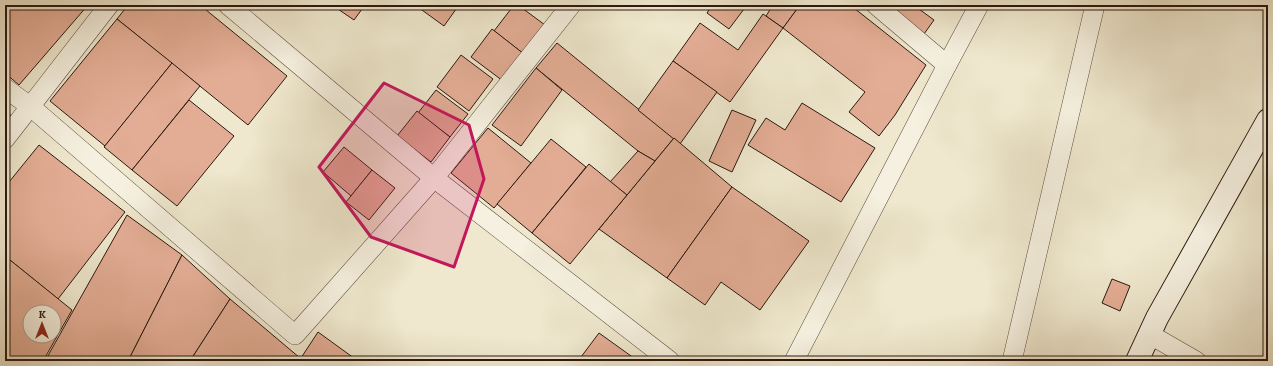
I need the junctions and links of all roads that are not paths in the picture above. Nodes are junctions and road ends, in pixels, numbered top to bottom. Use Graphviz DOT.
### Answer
graph roads {
  1 [pos="109,5"];
  2 [pos="228,5"];
  3 [pos="570,5"];
  4 [pos="876,5"];
  5 [pos="979,5"];
  6 [pos="1095,5"];
  7 [pos="947,65"];
  8 [pos="5,88"];
  9 [pos="31,107"];
  10 [pos="1268,120"];
  11 [pos="5,139"];
  12 [pos="434,178"];
  13 [pos="1149,334"];
  14 [pos="670,361"];
  15 [pos="794,361"];
  16 [pos="1012,361"];
  17 [pos="1137,361"];
  18 [pos="1196,361"];
  1 -- 9 [label="street"];
  2 -- 12 [label="street"];
  3 -- 12 [label="street"];
  4 -- 7 [label="street"];
  5 -- 7 [label="street"];
  6 -- 16 [label="street"];
  7 -- 15 [label="street"];
  8 -- 9 [label="street"];
  9 -- 11 [label="street"];
  9 -- 12 [label="street"];
  10 -- 13 [label="street"];
  12 -- 14 [label="street"];
  13 -- 17 [label="street"];
  13 -- 18 [label="street"];
}
